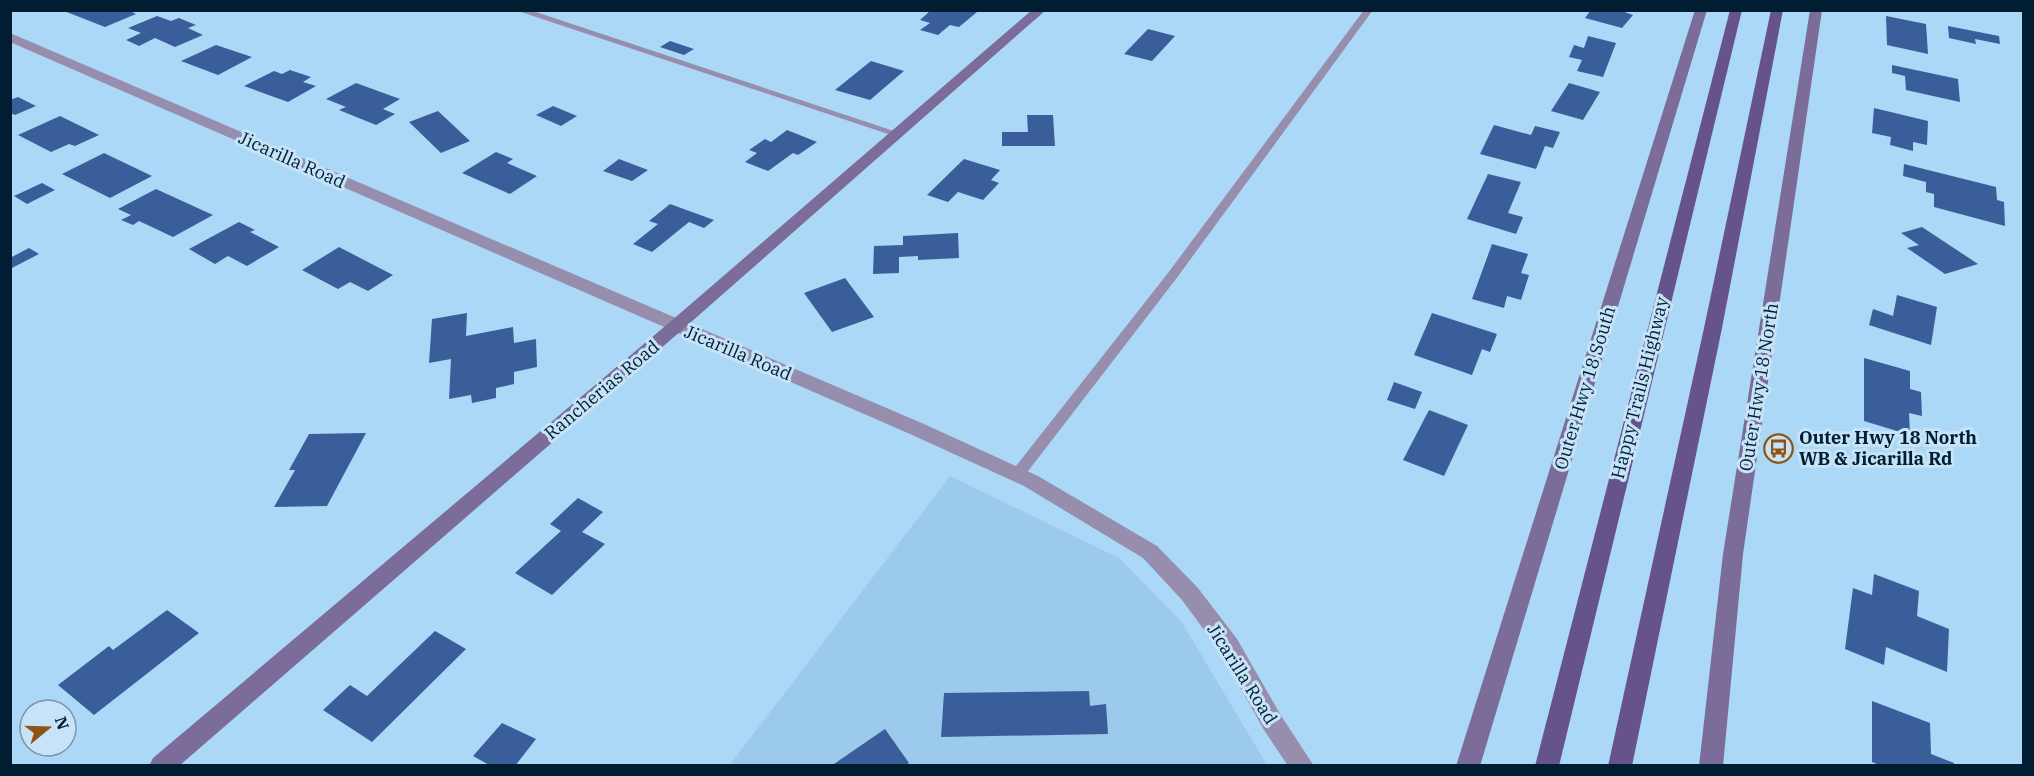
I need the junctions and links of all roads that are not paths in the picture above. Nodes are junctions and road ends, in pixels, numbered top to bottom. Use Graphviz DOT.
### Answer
graph roads {
  1 [pos="519,10"];
  2 [pos="1040,10"];
  3 [pos="1369,10"];
  4 [pos="1701,10"];
  5 [pos="1736,10"];
  6 [pos="1777,10"];
  7 [pos="1816,10"];
  8 [pos="10,37"];
  9 [pos="898,134"];
  10 [pos="676,326"];
  11 [pos="1017,475"];
  12 [pos="161,765"];
  13 [pos="1302,765"];
  14 [pos="1468,765"];
  15 [pos="1547,765"];
  16 [pos="1620,765"];
  17 [pos="1711,765"];
  1 -- 9 [label="lane"];
  2 -- 9 [label="street, Rancherias Road"];
  3 -- 11 [label="lane"];
  4 -- 14 [label="street, Outer Hwy 18 South"];
  5 -- 15 [label="main road, Happy Trails Highway"];
  6 -- 16 [label="main road"];
  7 -- 17 [label="street, Outer Hwy 18 North"];
  8 -- 10 [label="street, Jicarilla Road"];
  9 -- 10 [label="street, Rancherias Road"];
  10 -- 11 [label="street, Jicarilla Road"];
  10 -- 12 [label="street, Rancherias Road"];
  11 -- 13 [label="street, Jicarilla Road"];
}
